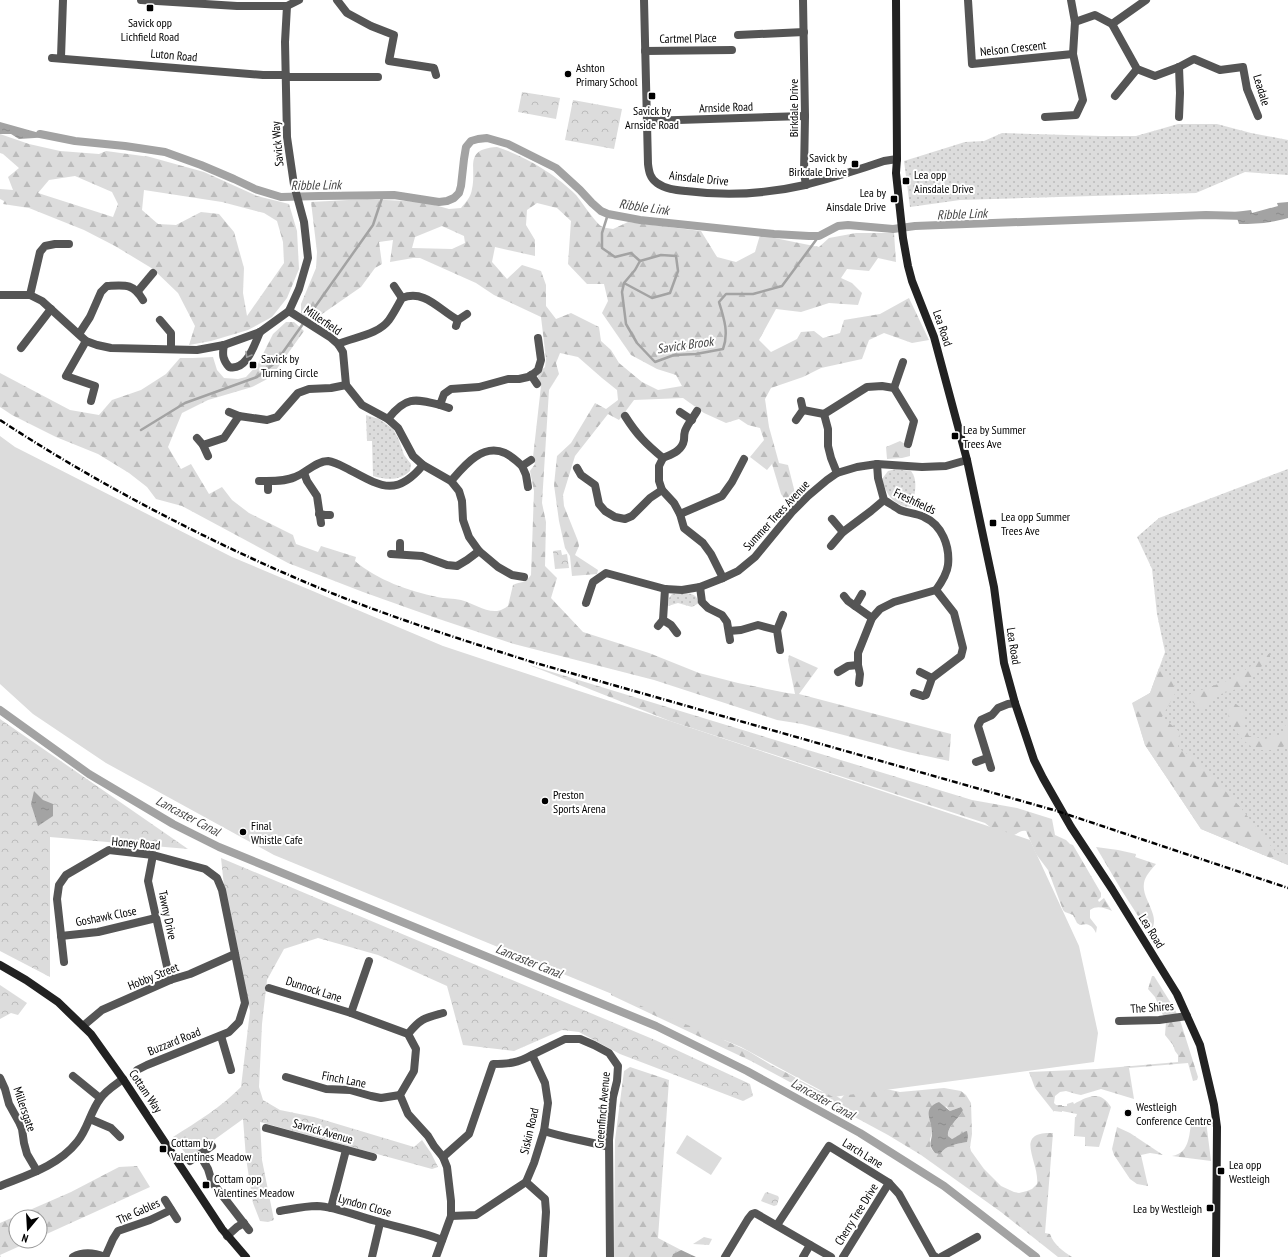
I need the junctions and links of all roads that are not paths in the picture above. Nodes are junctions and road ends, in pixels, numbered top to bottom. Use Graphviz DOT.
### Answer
graph roads {
  1 [pos="63,0"];
  2 [pos="141,0"];
  3 [pos="144,0"];
  4 [pos="299,0"];
  5 [pos="337,0"];
  6 [pos="644,0"];
  7 [pos="803,0"];
  8 [pos="896,0"];
  9 [pos="968,0"];
  10 [pos="1072,0"];
  11 [pos="1146,0"];
  12 [pos="287,6"];
  13 [pos="1075,22"];
  14 [pos="1112,24"];
  15 [pos="804,32"];
  16 [pos="738,35"];
  17 [pos="732,50"];
  18 [pos="645,52"];
  19 [pos="1073,54"];
  20 [pos="1179,67"];
  21 [pos="1137,69"];
  22 [pos="436,75"];
  23 [pos="286,76"];
  24 [pos="378,77"];
  25 [pos="1115,96"];
  26 [pos="805,116"];
  27 [pos="1258,116"];
  28 [pos="1045,117"];
  29 [pos="1179,117"];
  30 [pos="647,121"];
  31 [pos="897,159"];
  32 [pos="806,184"];
  33 [pos="69,244"];
  34 [pos="153,273"];
  35 [pos="394,286"];
  36 [pos="138,291"];
  37 [pos="0,295"];
  38 [pos="30,295"];
  39 [pos="402,298"];
  40 [pos="143,300"];
  41 [pos="51,309"];
  42 [pos="289,311"];
  43 [pos="467,314"];
  44 [pos="160,320"];
  45 [pos="260,332"];
  46 [pos="79,334"];
  47 [pos="538,338"];
  48 [pos="86,341"];
  49 [pos="338,344"];
  50 [pos="224,345"];
  51 [pos="20,348"];
  52 [pos="171,349"];
  53 [pos="902,362"];
  54 [pos="531,375"];
  55 [pos="537,384"];
  56 [pos="346,385"];
  57 [pos="894,388"];
  58 [pos="90,401"];
  59 [pos="801,401"];
  60 [pos="440,405"];
  61 [pos="449,408"];
  62 [pos="802,410"];
  63 [pos="697,411"];
  64 [pos="229,412"];
  65 [pos="680,412"];
  66 [pos="824,414"];
  67 [pos="239,416"];
  68 [pos="625,416"];
  69 [pos="388,419"];
  70 [pos="692,420"];
  71 [pos="796,420"];
  72 [pos="197,438"];
  73 [pos="908,444"];
  74 [pos="203,445"];
  75 [pos="208,456"];
  76 [pos="663,458"];
  77 [pos="744,459"];
  78 [pos="530,460"];
  79 [pos="967,460"];
  80 [pos="877,464"];
  81 [pos="423,465"];
  82 [pos="522,466"];
  83 [pos="577,468"];
  84 [pos="304,473"];
  85 [pos="837,474"];
  86 [pos="268,481"];
  87 [pos="451,481"];
  88 [pos="259,482"];
  89 [pos="528,487"];
  90 [pos="268,490"];
  91 [pos="662,490"];
  92 [pos="884,500"];
  93 [pos="320,514"];
  94 [pos="680,514"];
  95 [pos="330,515"];
  96 [pos="832,519"];
  97 [pos="321,523"];
  98 [pos="843,532"];
  99 [pos="400,543"];
  100 [pos="831,546"];
  101 [pos="479,550"];
  102 [pos="391,554"];
  103 [pos="400,554"];
  104 [pos="524,577"];
  105 [pos="723,578"];
  106 [pos="700,587"];
  107 [pos="665,589"];
  108 [pos="936,590"];
  109 [pos="862,594"];
  110 [pos="844,596"];
  111 [pos="586,604"];
  112 [pos="855,606"];
  113 [pos="783,615"];
  114 [pos="872,618"];
  115 [pos="776,630"];
  116 [pos="729,631"];
  117 [pos="677,633"];
  118 [pos="730,640"];
  119 [pos="780,650"];
  120 [pos="858,665"];
  121 [pos="838,672"];
  122 [pos="920,672"];
  123 [pos="932,678"];
  124 [pos="859,683"];
  125 [pos="914,693"];
  126 [pos="1015,703"];
  127 [pos="987,758"];
  128 [pos="976,762"];
  129 [pos="991,768"];
  130 [pos="153,855"];
  131 [pos="156,918"];
  132 [pos="61,936"];
  133 [pos="235,954"];
  134 [pos="369,961"];
  135 [pos="64,962"];
  136 [pos="0,965"];
  137 [pos="170,980"];
  138 [pos="269,988"];
  139 [pos="350,1013"];
  140 [pos="443,1013"];
  141 [pos="1187,1016"];
  142 [pos="1119,1021"];
  143 [pos="83,1026"];
  144 [pos="408,1034"];
  145 [pos="220,1036"];
  146 [pos="532,1055"];
  147 [pos="137,1070"];
  148 [pos="231,1070"];
  149 [pos="73,1076"];
  150 [pos="286,1077"];
  151 [pos="0,1078"];
  152 [pos="123,1079"];
  153 [pos="400,1095"];
  154 [pos="100,1098"];
  155 [pos="90,1119"];
  156 [pos="266,1128"];
  157 [pos="544,1131"];
  158 [pos="120,1137"];
  159 [pos="212,1146"];
  160 [pos="609,1147"];
  161 [pos="346,1150"];
  162 [pos="200,1155"];
  163 [pos="373,1157"];
  164 [pos="444,1157"];
  165 [pos="190,1161"];
  166 [pos="37,1171"];
  167 [pos="526,1182"];
  168 [pos="889,1183"];
  169 [pos="0,1186"];
  170 [pos="165,1200"];
  171 [pos="331,1208"];
  172 [pos="171,1210"];
  173 [pos="280,1211"];
  174 [pos="451,1216"];
  175 [pos="177,1219"];
  176 [pos="380,1223"];
  177 [pos="777,1225"];
  178 [pos="228,1236"];
  179 [pos="977,1237"];
  180 [pos="442,1240"];
  181 [pos="810,1245"];
  182 [pos="243,1256"];
  183 [pos="73,1257"];
  184 [pos="105,1257"];
  185 [pos="372,1257"];
  186 [pos="436,1257"];
  187 [pos="543,1257"];
  188 [pos="610,1257"];
  189 [pos="725,1257"];
  190 [pos="802,1257"];
  191 [pos="831,1257"];
  192 [pos="843,1257"];
  193 [pos="936,1257"];
  194 [pos="941,1257"];
  195 [pos="1216,1257"];
  1 -- 23 [label="street, Luton Road"];
  2 -- 3 [label="street"];
  3 -- 12 [label="street"];
  4 -- 12 [label="street"];
  5 -- 22 [label="street"];
  6 -- 18 [label="street, Ainsdale Drive"];
  7 -- 15 [label="street, Birkdale Drive"];
  8 -- 31 [label="street, Lea Road"];
  9 -- 19 [label="street, Nelson Crescent"];
  10 -- 13 [label="street"];
  11 -- 14 [label="street"];
  12 -- 23 [label="street, Savick Way"];
  13 -- 14 [label="street"];
  13 -- 19 [label="street"];
  14 -- 21 [label="street"];
  15 -- 16 [label="street"];
  15 -- 26 [label="street, Birkdale Drive"];
  17 -- 18 [label="street, Cartmel Place"];
  18 -- 30 [label="street, Ainsdale Drive"];
  19 -- 28 [label="street"];
  20 -- 21 [label="street, Leadale"];
  20 -- 27 [label="street, Leadale"];
  20 -- 29 [label="street"];
  21 -- 25 [label="street"];
  23 -- 24 [label="street, Luton Road"];
  23 -- 42 [label="street, Savick Way"];
  26 -- 30 [label="street, Arnside Road"];
  26 -- 32 [label="street, Birkdale Drive"];
  30 -- 32 [label="street, Ainsdale Drive"];
  31 -- 32 [label="street, Ainsdale Drive"];
  31 -- 79 [label="street, Lea Road"];
  33 -- 38 [label="street"];
  34 -- 36 [label="street"];
  35 -- 39 [label="street"];
  36 -- 40 [label="street"];
  36 -- 46 [label="street"];
  37 -- 38 [label="street"];
  38 -- 41 [label="street, Savick Way"];
  39 -- 43 [label="street"];
  39 -- 49 [label="street"];
  41 -- 46 [label="street, Savick Way"];
  41 -- 51 [label="street"];
  42 -- 45 [label="street, Savick Way"];
  42 -- 49 [label="street, Millerfield"];
  44 -- 52 [label="street"];
  45 -- 50 [label="street, Savick Way"];
  45 -- 50 [label="street, Savick Way, one-way"];
  46 -- 48 [label="street, Savick Way"];
  47 -- 54 [label="street"];
  48 -- 52 [label="street, Savick Way"];
  48 -- 58 [label="street"];
  49 -- 56 [label="street, Millerfield"];
  50 -- 52 [label="street, Savick Way"];
  53 -- 57 [label="street"];
  54 -- 55 [label="street"];
  54 -- 60 [label="street"];
  56 -- 67 [label="street"];
  56 -- 69 [label="street"];
  57 -- 66 [label="street"];
  57 -- 73 [label="street"];
  59 -- 62 [label="street"];
  60 -- 61 [label="street"];
  60 -- 69 [label="street"];
  62 -- 66 [label="street"];
  62 -- 71 [label="street"];
  63 -- 70 [label="street"];
  64 -- 67 [label="street"];
  65 -- 70 [label="street"];
  66 -- 85 [label="street"];
  67 -- 74 [label="street"];
  68 -- 76 [label="street"];
  69 -- 81 [label="street"];
  70 -- 76 [label="street"];
  72 -- 74 [label="street"];
  74 -- 75 [label="street"];
  76 -- 91 [label="street"];
  77 -- 94 [label="street"];
  78 -- 82 [label="street"];
  79 -- 80 [label="street, Summer Trees Avenue"];
  79 -- 126 [label="street, Lea Road"];
  80 -- 85 [label="street, Summer Trees Avenue"];
  80 -- 92 [label="street, Freshfields"];
  81 -- 84 [label="street"];
  81 -- 87 [label="street"];
  82 -- 87 [label="street"];
  82 -- 89 [label="street"];
  83 -- 91 [label="street"];
  84 -- 86 [label="street"];
  84 -- 93 [label="street"];
  85 -- 105 [label="street, Summer Trees Avenue"];
  86 -- 88 [label="street"];
  86 -- 90 [label="street"];
  87 -- 101 [label="street"];
  91 -- 94 [label="street"];
  92 -- 98 [label="street, Freshfields"];
  92 -- 108 [label="street, Freshfields"];
  93 -- 95 [label="street"];
  93 -- 97 [label="street"];
  94 -- 105 [label="street"];
  96 -- 98 [label="street"];
  98 -- 100 [label="street, Freshfields"];
  99 -- 103 [label="street"];
  101 -- 103 [label="street"];
  101 -- 104 [label="street"];
  102 -- 103 [label="street"];
  105 -- 106 [label="street, Summer Trees Avenue"];
  106 -- 107 [label="street, Summer Trees Avenue"];
  106 -- 116 [label="street"];
  107 -- 111 [label="street, Summer Trees Avenue"];
  107 -- 117 [label="street"];
  108 -- 114 [label="street"];
  108 -- 123 [label="street"];
  109 -- 112 [label="street"];
  110 -- 112 [label="street"];
  112 -- 114 [label="street"];
  113 -- 115 [label="street"];
  114 -- 120 [label="street"];
  115 -- 116 [label="street"];
  115 -- 119 [label="street"];
  116 -- 118 [label="street"];
  120 -- 121 [label="street"];
  120 -- 124 [label="street"];
  122 -- 123 [label="street"];
  123 -- 125 [label="street"];
  126 -- 127 [label="street"];
  126 -- 141 [label="street, Lea Road"];
  127 -- 128 [label="street"];
  127 -- 129 [label="street"];
  130 -- 131 [label="street, Tawny Drive"];
  130 -- 132 [label="street, Honey Road"];
  130 -- 133 [label="street, Honey Road"];
  131 -- 132 [label="street, Goshawk Close"];
  131 -- 137 [label="street, Tawny Drive"];
  132 -- 135 [label="street, Honey Road"];
  133 -- 137 [label="street, Hobby Street"];
  133 -- 145 [label="street, Buzzard Road"];
  134 -- 139 [label="street, Dunnock Lane"];
  136 -- 143 [label="street, Cottam Way"];
  137 -- 143 [label="street, Hobby Street"];
  138 -- 139 [label="street, Dunnock Lane"];
  139 -- 144 [label="street, Dunnock Lane"];
  140 -- 144 [label="street"];
  141 -- 142 [label="street, The Shires"];
  141 -- 195 [label="street, Lea Road"];
  143 -- 152 [label="street, Cottam Way"];
  144 -- 153 [label="street"];
  145 -- 147 [label="street, Buzzard Road"];
  145 -- 148 [label="street"];
  146 -- 157 [label="street, Siskin Road"];
  146 -- 160 [label="street, Greenfinch Avenue"];
  146 -- 164 [label="street"];
  149 -- 154 [label="street"];
  150 -- 153 [label="street, Finch Lane"];
  151 -- 166 [label="street, Millersgate"];
  152 -- 154 [label="street"];
  152 -- 178 [label="street, Cottam Way"];
  153 -- 164 [label="street"];
  154 -- 155 [label="street"];
  155 -- 158 [label="street"];
  155 -- 166 [label="street"];
  156 -- 161 [label="street, Savrick Avenue"];
  157 -- 160 [label="street"];
  157 -- 167 [label="street, Siskin Road"];
  159 -- 162 [label="street"];
  160 -- 188 [label="street, Greenfinch Avenue"];
  161 -- 163 [label="street, Savrick Avenue"];
  161 -- 171 [label="street"];
  162 -- 165 [label="street"];
  162 -- 178 [label="street"];
  164 -- 174 [label="street"];
  166 -- 169 [label="street"];
  167 -- 174 [label="street"];
  167 -- 187 [label="street"];
  168 -- 177 [label="street, Larch Lane"];
  168 -- 192 [label="street, Cherry Tree Drive"];
  168 -- 193 [label="street, Larch Lane"];
  170 -- 172 [label="street, The Gables"];
  171 -- 173 [label="street, Lyndon Close"];
  171 -- 176 [label="street, Lyndon Close"];
  172 -- 175 [label="street, The Gables"];
  172 -- 184 [label="street, The Gables"];
  174 -- 180 [label="street"];
  176 -- 180 [label="street, Lyndon Close"];
  176 -- 185 [label="street"];
  177 -- 181 [label="street"];
  177 -- 189 [label="street"];
  178 -- 182 [label="street, Cottam Way"];
  179 -- 194 [label="street"];
  180 -- 186 [label="street"];
  181 -- 190 [label="street"];
  181 -- 191 [label="street"];
  183 -- 184 [label="street, The Gables"];
}
